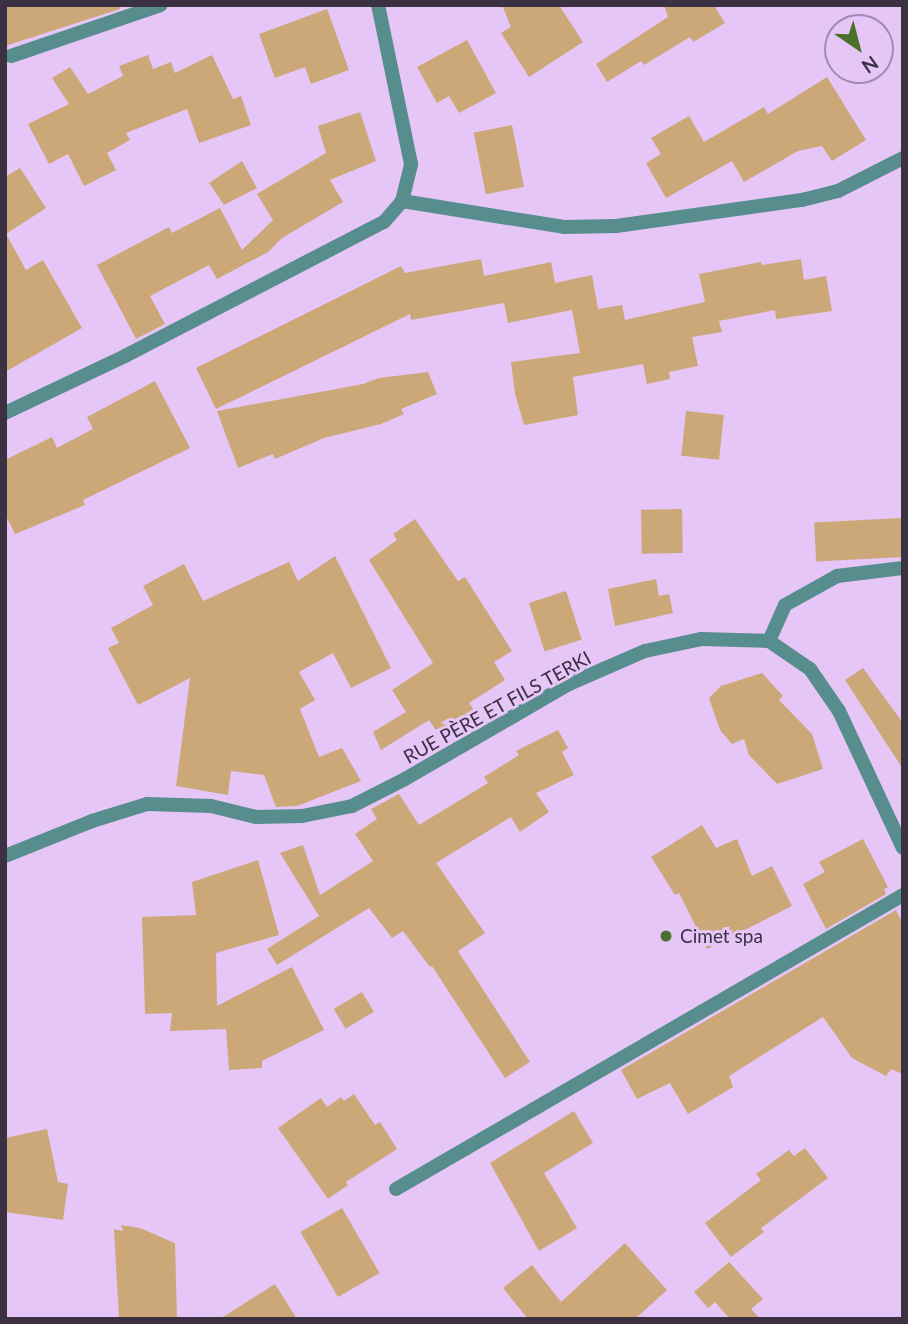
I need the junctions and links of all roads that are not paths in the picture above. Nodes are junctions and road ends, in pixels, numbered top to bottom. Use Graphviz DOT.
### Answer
graph roads {
  1 [pos="161,5"];
  2 [pos="378,5"];
  3 [pos="11,56"];
  4 [pos="903,158"];
  5 [pos="402,201"];
  6 [pos="5,413"];
  7 [pos="903,568"];
  8 [pos="769,641"];
  9 [pos="903,848"];
  10 [pos="5,856"];
  11 [pos="903,895"];
  12 [pos="397,1189"];
  1 -- 3 [label="street"];
  2 -- 5 [label="street"];
  4 -- 5 [label="street"];
  5 -- 6 [label="street"];
  7 -- 8 [label="street"];
  8 -- 9 [label="street"];
  8 -- 10 [label="street, RUE PÈRE ET FILS TERKI"];
  11 -- 12 [label="street"];
}
